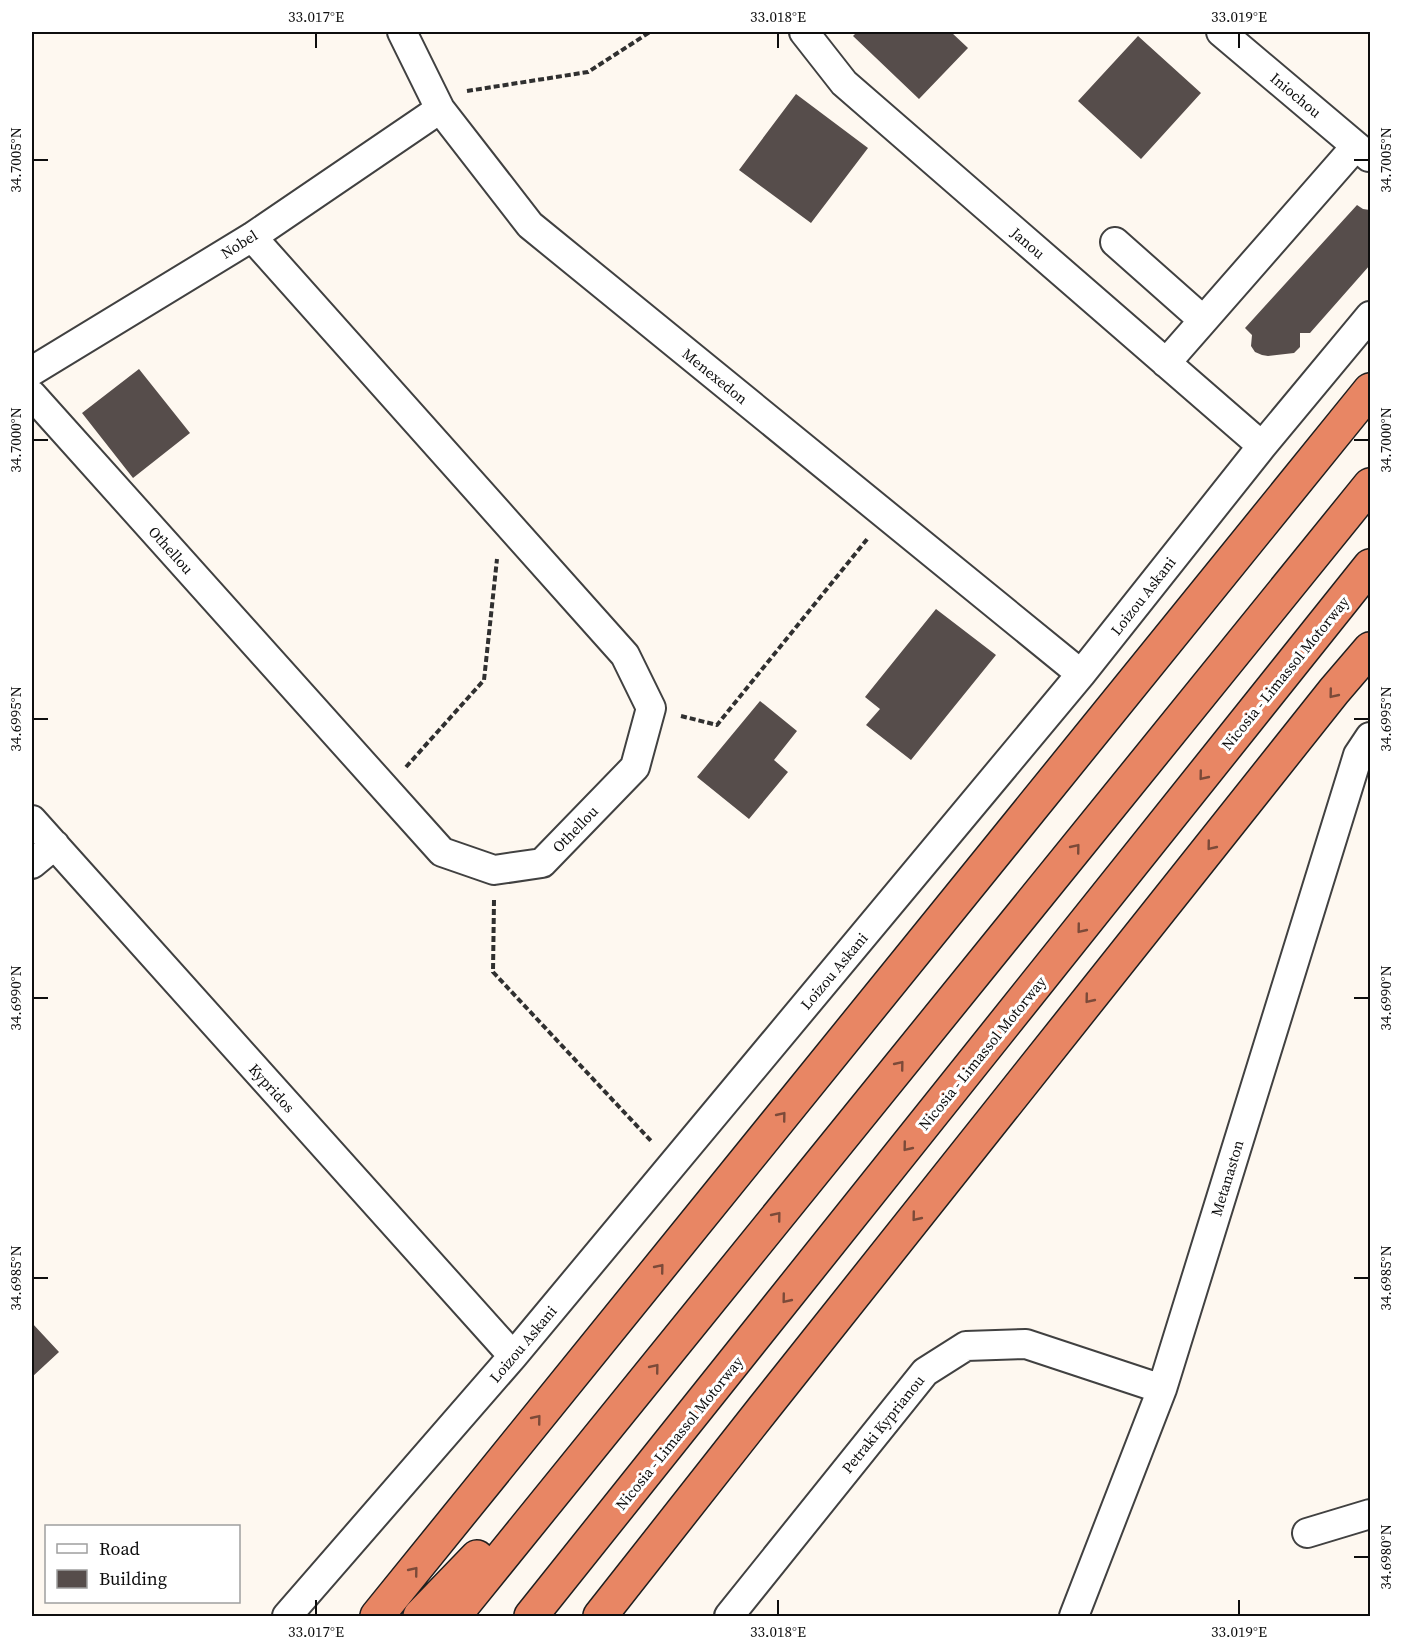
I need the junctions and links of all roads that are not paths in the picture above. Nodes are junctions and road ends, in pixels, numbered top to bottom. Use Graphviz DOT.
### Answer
graph roads {
  1 [pos="402,32"];
  2 [pos="804,32"];
  3 [pos="1221,32"];
  4 [pos="437,103"];
  5 [pos="1363,152"];
  6 [pos="252,237"];
  7 [pos="1115,242"];
  8 [pos="1371,316"];
  9 [pos="1203,320"];
  10 [pos="1166,363"];
  11 [pos="32,371"];
  12 [pos="1371,390"];
  13 [pos="32,395"];
  14 [pos="1262,446"];
  15 [pos="1371,485"];
  16 [pos="1371,566"];
  17 [pos="1371,649"];
  18 [pos="1081,674"];
  19 [pos="1371,737"];
  20 [pos="32,820"];
  21 [pos="54,845"];
  22 [pos="32,864"];
  23 [pos="513,1356"];
  24 [pos="1162,1389"];
  25 [pos="618,1413"];
  26 [pos="1371,1514"];
  27 [pos="1307,1533"];
  28 [pos="593,1540"];
  29 [pos="287,1617"];
  30 [pos="377,1617"];
  31 [pos="420,1617"];
  32 [pos="454,1617"];
  33 [pos="531,1617"];
  34 [pos="550,1617"];
  35 [pos="600,1617"];
  36 [pos="729,1617"];
  37 [pos="1074,1617"];
  1 -- 4 [label="street, Menexedon"];
  2 -- 10 [label="street, Janou"];
  3 -- 5 [label="street, Iniochou"];
  4 -- 6 [label="street, Nobel"];
  4 -- 18 [label="street, Menexedon"];
  5 -- 9 [label="street"];
  6 -- 11 [label="street, Nobel"];
  6 -- 13 [label="street, Othellou"];
  7 -- 9 [label="street"];
  8 -- 14 [label="street, Loizou Askani"];
  9 -- 10 [label="street"];
  10 -- 14 [label="street, Janou"];
  30 -- 12 [label="highway, one-way"];
  14 -- 18 [label="street, Loizou Askani"];
  25 -- 15 [label="highway, one-way"];
  16 -- 28 [label="highway, Nicosia - Limassol Motorway, one-way"];
  17 -- 35 [label="highway, one-way"];
  18 -- 23 [label="street, Loizou Askani"];
  19 -- 24 [label="street, Metanaston"];
  20 -- 21 [label="street, Kypridos"];
  21 -- 22 [label="street"];
  21 -- 23 [label="street, Kypridos"];
  23 -- 29 [label="street, Loizou Askani"];
  24 -- 36 [label="street, Petraki Kyprianou"];
  24 -- 37 [label="street, Metanaston"];
  25 -- 31 [label="highway"];
  25 -- 32 [label="highway"];
  26 -- 27 [label="street"];
  28 -- 33 [label="highway"];
  28 -- 34 [label="highway"];
}
